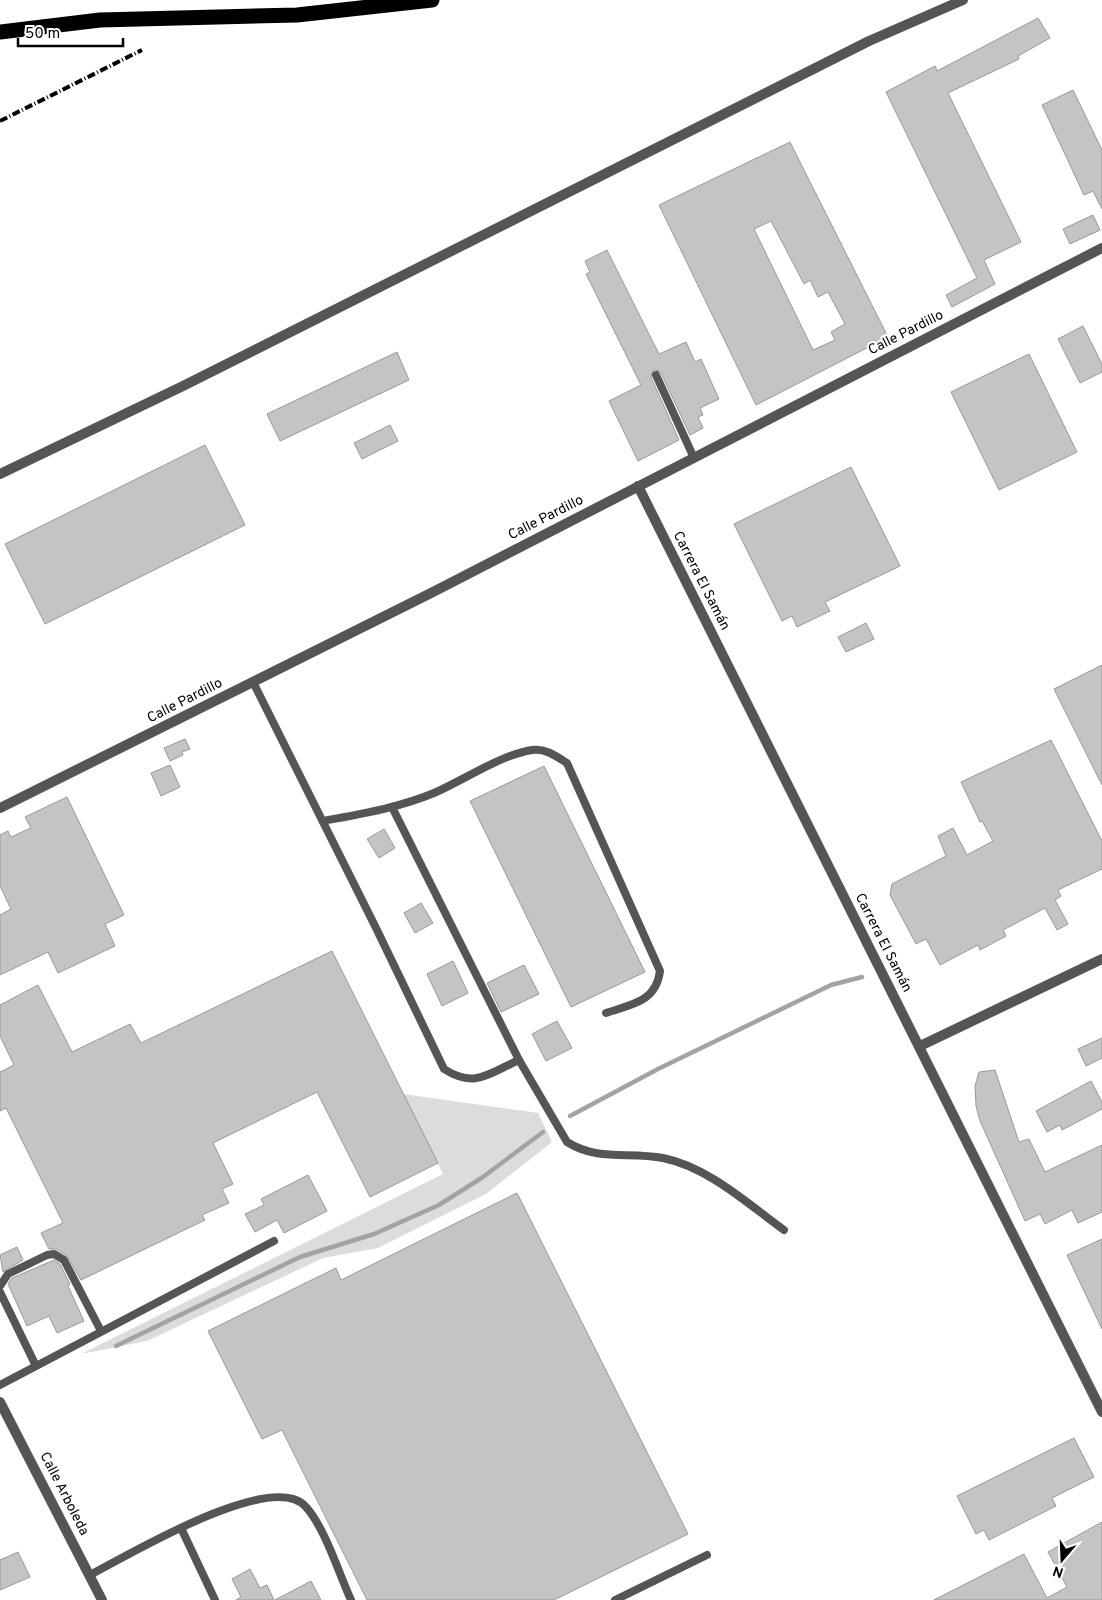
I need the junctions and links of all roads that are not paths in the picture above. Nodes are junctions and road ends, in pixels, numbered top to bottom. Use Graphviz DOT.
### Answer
graph roads {
  1 [pos="432,0"];
  2 [pos="963,0"];
  3 [pos="0,32"];
  4 [pos="1102,248"];
  5 [pos="656,374"];
  6 [pos="694,458"];
  7 [pos="0,474"];
  8 [pos="638,486"];
  9 [pos="253,682"];
  10 [pos="392,807"];
  11 [pos="0,808"];
  12 [pos="323,821"];
  13 [pos="1102,959"];
  14 [pos="606,1013"];
  15 [pos="920,1046"];
  16 [pos="519,1060"];
  17 [pos="784,1230"];
  18 [pos="274,1241"];
  19 [pos="0,1286"];
  20 [pos="0,1292"];
  21 [pos="101,1331"];
  22 [pos="36,1366"];
  23 [pos="0,1385"];
  24 [pos="0,1402"];
  25 [pos="1102,1412"];
  26 [pos="180,1528"];
  27 [pos="707,1555"];
  28 [pos="90,1575"];
  29 [pos="102,1600"];
  30 [pos="215,1600"];
  31 [pos="351,1600"];
  32 [pos="615,1600"];
  1 -- 3 [label="highway"];
  2 -- 7 [label="street"];
  4 -- 6 [label="street, Calle Pardillo"];
  5 -- 6 [label="lane"];
  6 -- 8 [label="street, Calle Pardillo"];
  8 -- 9 [label="street, Calle Pardillo"];
  8 -- 15 [label="street, Carrera El Samán"];
  9 -- 11 [label="street, Calle Pardillo"];
  9 -- 12 [label="lane"];
  10 -- 12 [label="lane"];
  10 -- 14 [label="lane"];
  10 -- 16 [label="lane"];
  12 -- 16 [label="lane"];
  13 -- 15 [label="street"];
  15 -- 25 [label="street, Carrera El Samán"];
  16 -- 17 [label="lane"];
  18 -- 21 [label="lane"];
  19 -- 21 [label="lane"];
  20 -- 22 [label="lane"];
  21 -- 22 [label="lane"];
  22 -- 23 [label="lane"];
  24 -- 28 [label="street, Calle Arboleda"];
  26 -- 28 [label="lane"];
  26 -- 30 [label="lane"];
  26 -- 31 [label="lane"];
  27 -- 32 [label="lane"];
  28 -- 29 [label="street, Calle Arboleda"];
}
